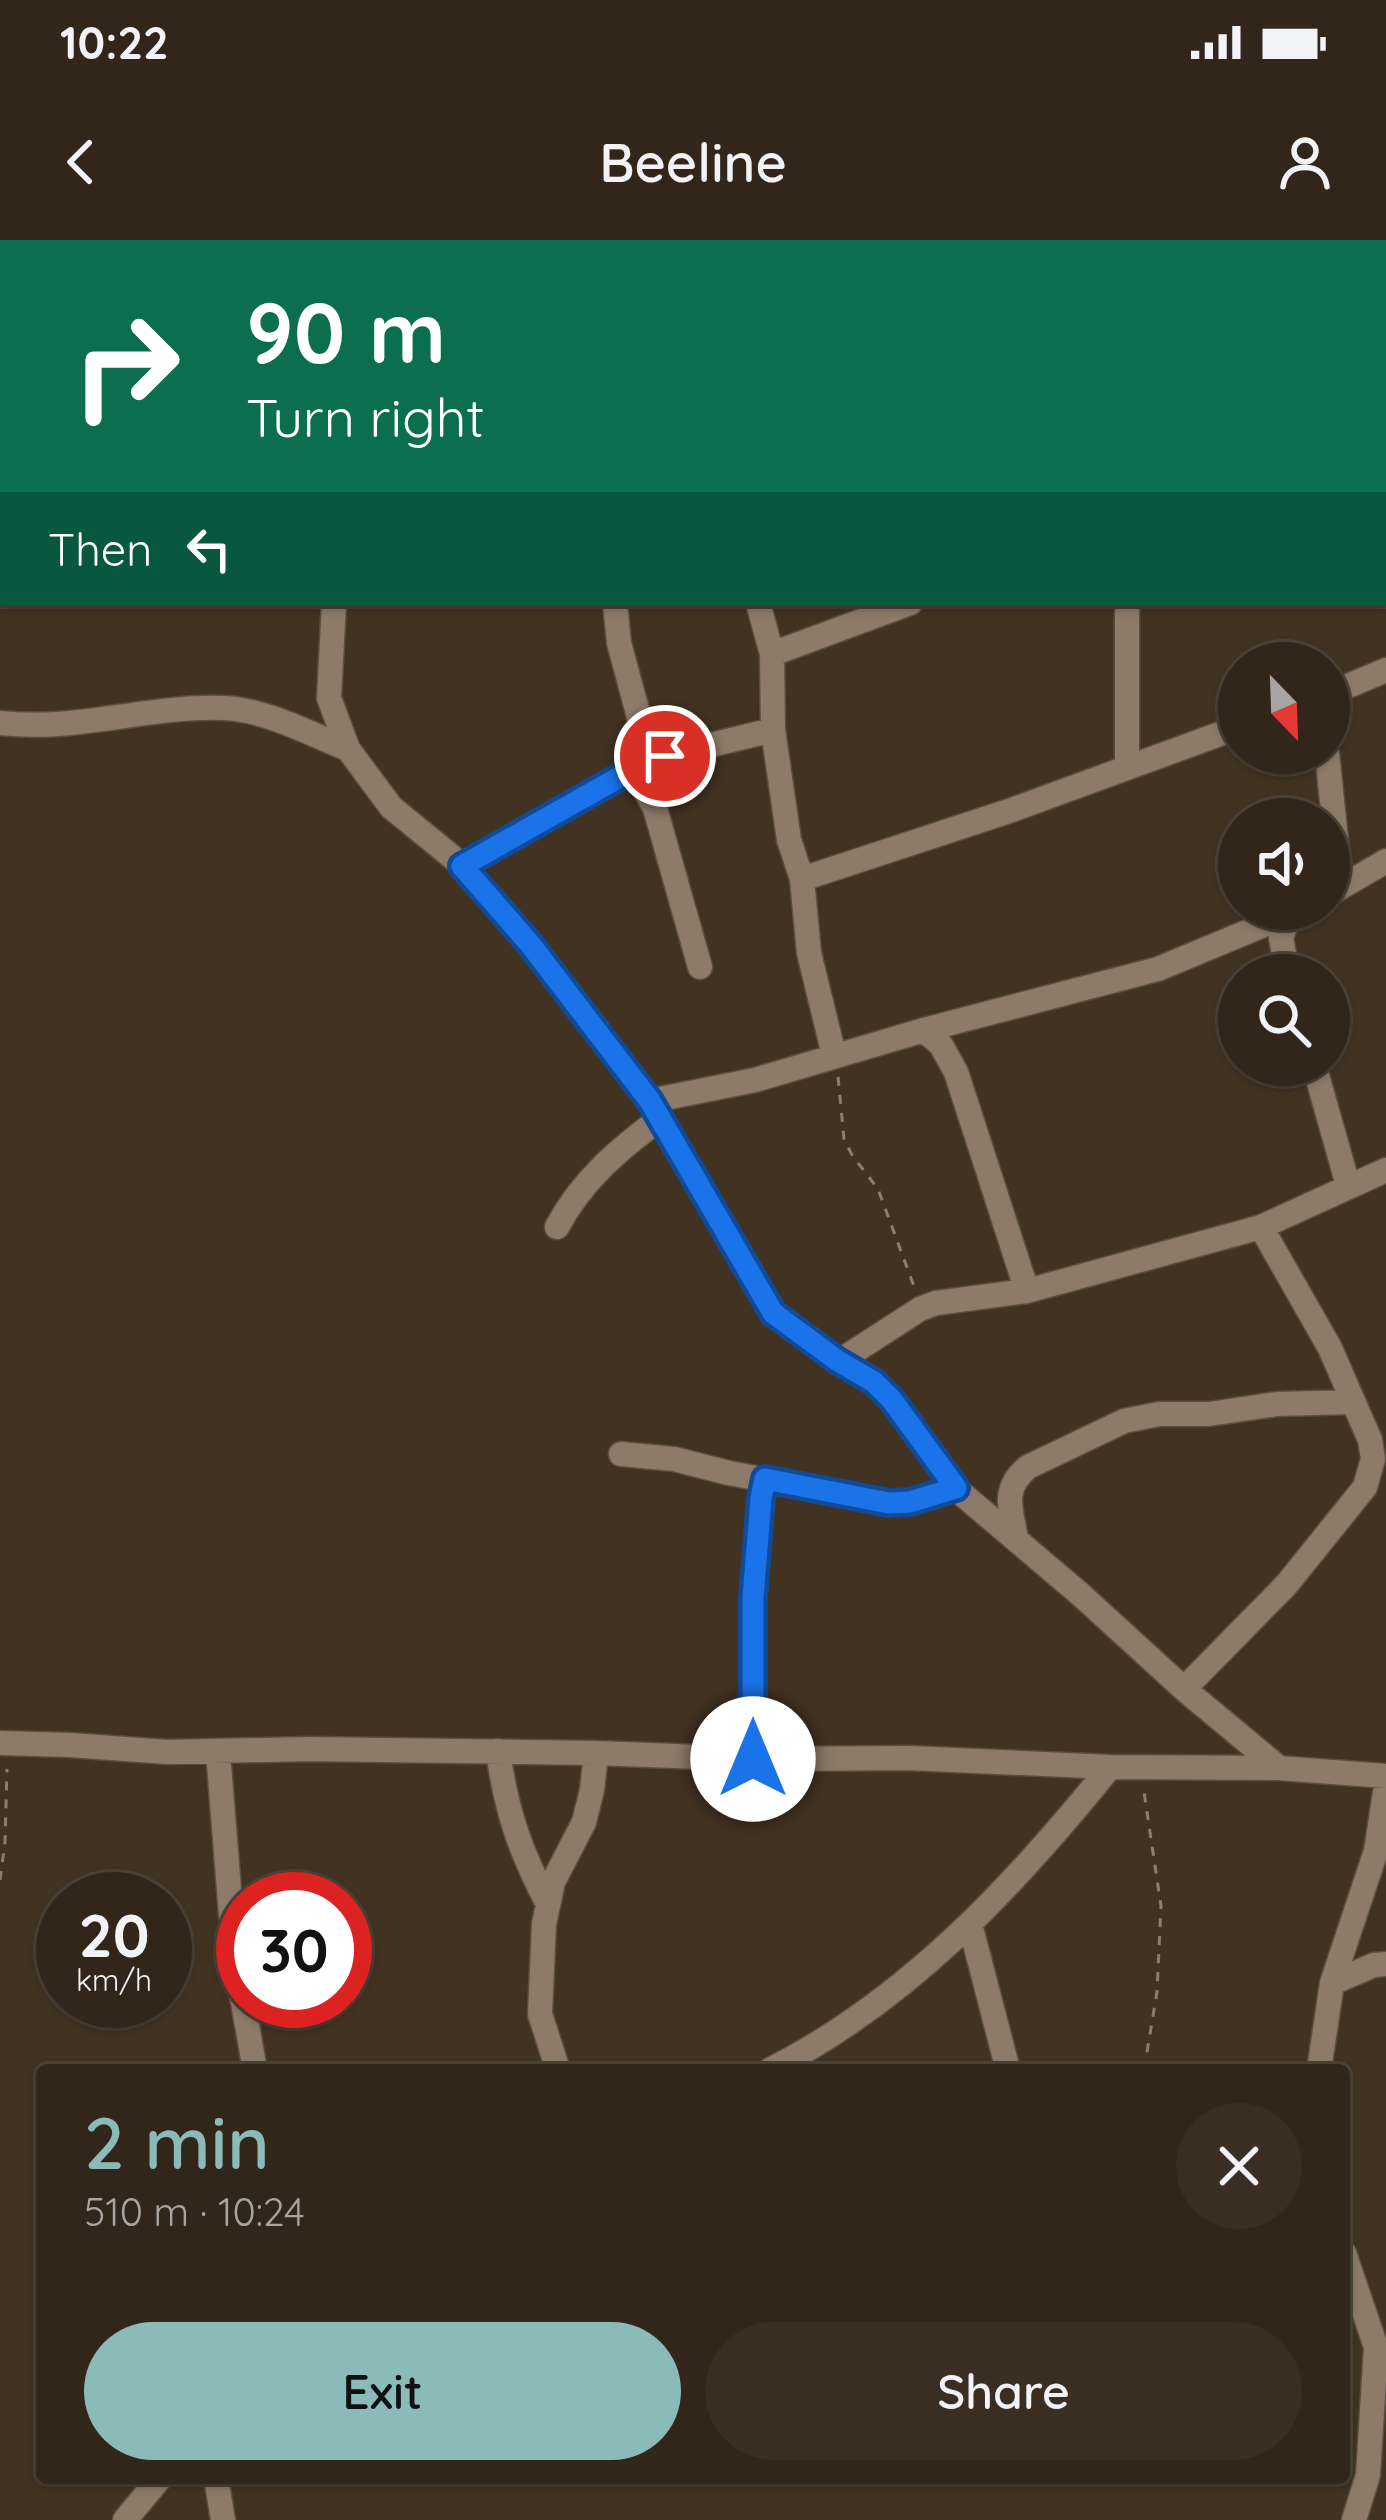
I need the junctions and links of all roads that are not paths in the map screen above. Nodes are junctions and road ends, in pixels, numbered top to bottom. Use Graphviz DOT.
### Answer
graph roads {
  1 [pos="334,606"];
  2 [pos="615,606"];
  3 [pos="759,606"];
  4 [pos="902,606"];
  5 [pos="1126,606"];
  6 [pos="772,654"];
  7 [pos="1386,670"];
  8 [pos="1350,685"];
  9 [pos="0,723"];
  10 [pos="773,730"];
  11 [pos="1218,734"];
  12 [pos="347,749"];
  13 [pos="1127,766"];
  14 [pos="638,768"];
  15 [pos="1386,861"];
  16 [pos="462,866"];
  17 [pos="802,879"];
  18 [pos="1350,881"];
  19 [pos="1254,930"];
  20 [pos="700,967"];
  21 [pos="924,1030"];
  22 [pos="837,1054"];
  23 [pos="1320,1086"];
  24 [pos="656,1109"];
  25 [pos="1386,1170"];
  26 [pos="1348,1185"];
  27 [pos="557,1227"];
  28 [pos="1261,1227"];
  29 [pos="1027,1291"];
  30 [pos="838,1361"];
  31 [pos="1353,1402"];
  32 [pos="621,1454"];
  33 [pos="765,1479"];
  34 [pos="956,1488"];
  35 [pos="1016,1539"];
  36 [pos="1184,1689"];
  37 [pos="3,1743"];
  38 [pos="498,1751"];
  39 [pos="218,1752"];
  40 [pos="596,1753"];
  41 [pos="753,1759"];
  42 [pos="1110,1767"];
  43 [pos="1279,1768"];
  44 [pos="1386,1776"];
  45 [pos="1386,1786"];
  46 [pos="548,1904"];
  47 [pos="970,1924"];
  48 [pos="1386,1964"];
  49 [pos="1332,1983"];
  50 [pos="254,2064"];
  51 [pos="556,2064"];
  52 [pos="782,2064"];
  53 [pos="1006,2064"];
  54 [pos="1320,2064"];
  55 [pos="1350,2268"];
  56 [pos="1381,2347"];
  57 [pos="155,2484"];
  58 [pos="217,2484"];
  59 [pos="125,2520"];
  60 [pos="223,2520"];
  61 [pos="1354,2520"];
  1 -- 12 [label="street"];
  2 -- 14 [label="street"];
  3 -- 6 [label="street"];
  4 -- 6 [label="street"];
  5 -- 13 [label="street"];
  6 -- 10 [label="street"];
  7 -- 8 [label="street"];
  9 -- 12 [label="street"];
  10 -- 14 [label="street"];
  10 -- 17 [label="street"];
  11 -- 13 [label="street"];
  12 -- 16 [label="street"];
  13 -- 17 [label="street"];
  14 -- 16 [label="street"];
  14 -- 20 [label="street"];
  15 -- 18 [label="street"];
  16 -- 24 [label="street"];
  17 -- 22 [label="street"];
  19 -- 21 [label="street"];
  21 -- 22 [label="street"];
  21 -- 29 [label="street"];
  22 -- 24 [label="street"];
  23 -- 26 [label="street"];
  24 -- 27 [label="street"];
  24 -- 30 [label="street"];
  25 -- 26 [label="street"];
  26 -- 28 [label="street"];
  28 -- 29 [label="street"];
  28 -- 31 [label="street"];
  29 -- 30 [label="street"];
  30 -- 34 [label="street"];
  31 -- 35 [label="street"];
  31 -- 36 [label="street"];
  32 -- 33 [label="street"];
  33 -- 34 [label="street"];
  33 -- 41 [label="street"];
  34 -- 35 [label="street"];
  35 -- 36 [label="street"];
  36 -- 43 [label="street"];
  37 -- 39 [label="street"];
  38 -- 39 [label="street"];
  38 -- 40 [label="street"];
  38 -- 46 [label="street"];
  39 -- 50 [label="street"];
  40 -- 41 [label="street"];
  40 -- 46 [label="street"];
  41 -- 42 [label="street"];
  42 -- 43 [label="street"];
  42 -- 47 [label="street"];
  43 -- 44 [label="street"];
  45 -- 49 [label="street"];
  46 -- 51 [label="street"];
  47 -- 52 [label="street"];
  47 -- 53 [label="street"];
  48 -- 49 [label="street"];
  49 -- 54 [label="street"];
  55 -- 56 [label="street"];
  56 -- 61 [label="street"];
  57 -- 59 [label="street"];
  58 -- 60 [label="street"];
}
